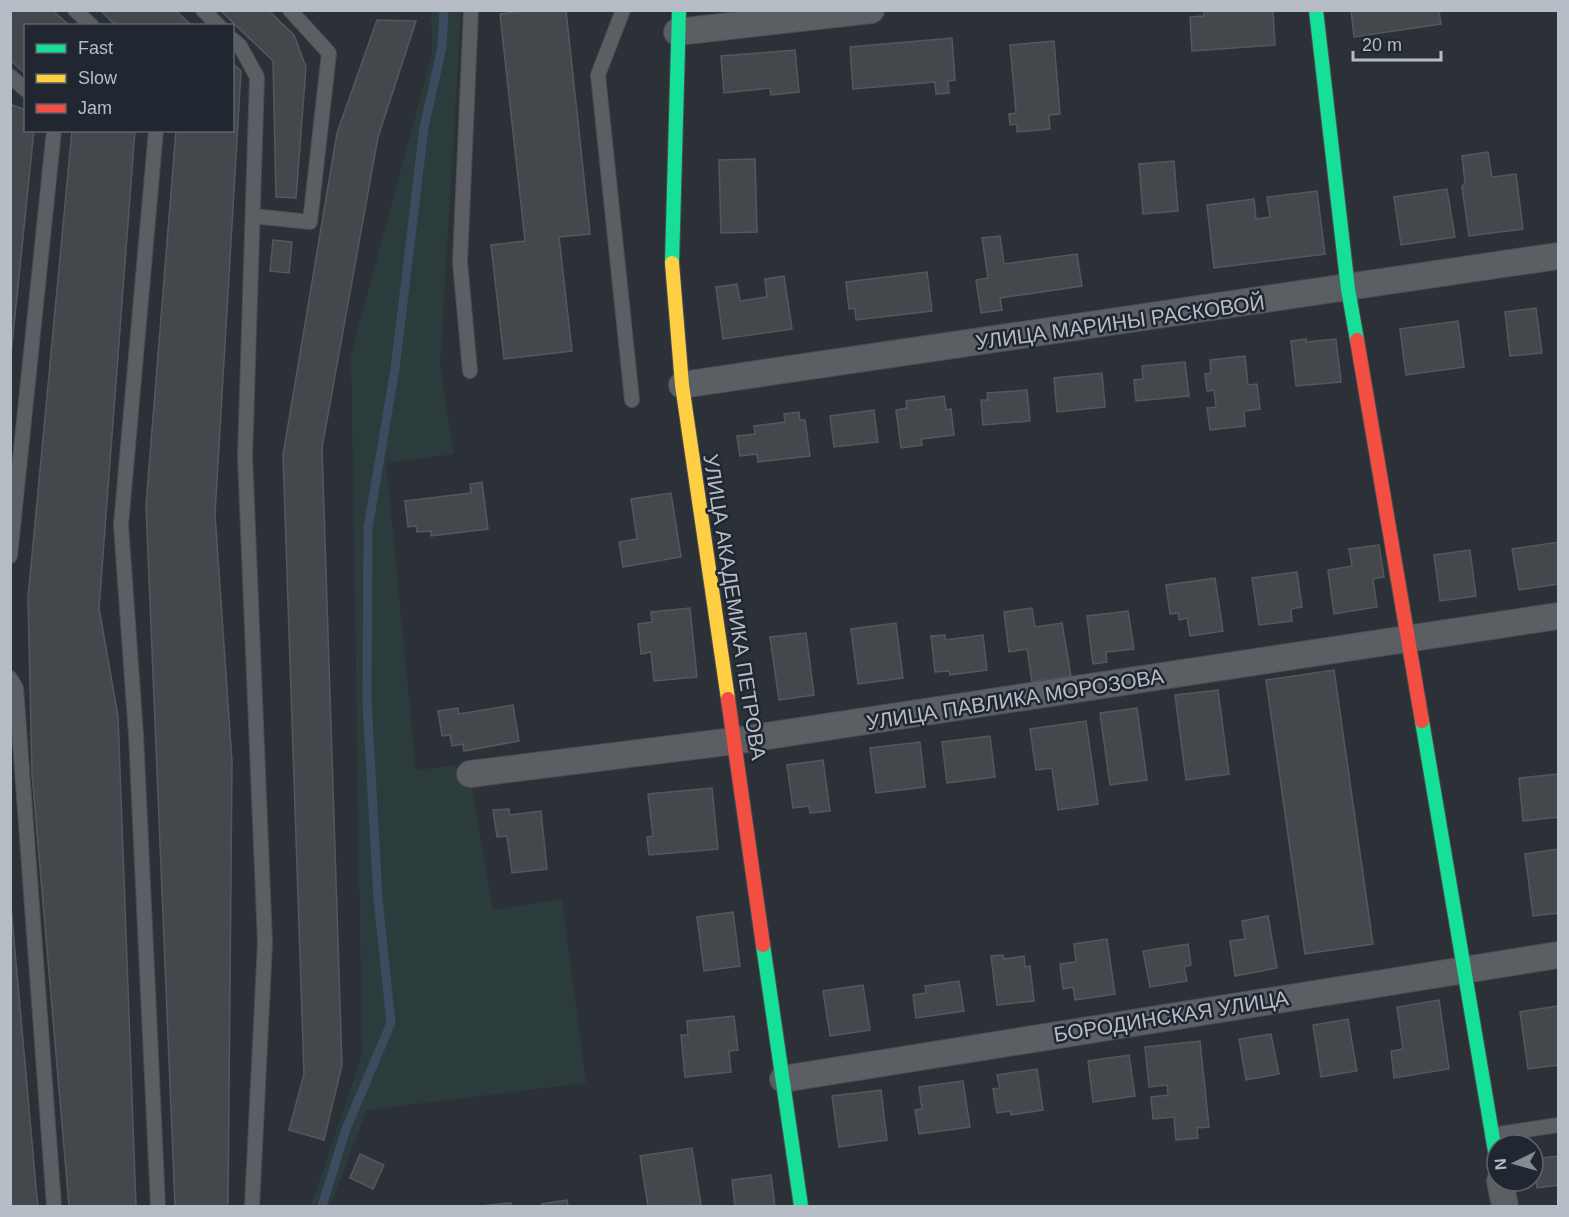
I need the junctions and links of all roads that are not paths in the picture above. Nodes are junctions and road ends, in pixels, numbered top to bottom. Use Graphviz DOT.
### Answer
graph roads {
  1 [pos="75,10"];
  2 [pos="203,10"];
  3 [pos="290,10"];
  4 [pos="471,10"];
  5 [pos="623,10"];
  6 [pos="871,10"];
  7 [pos="1316,10"];
  8 [pos="678,21"];
  9 [pos="90,24"];
  10 [pos="217,24"];
  11 [pos="234,41"];
  12 [pos="10,76"];
  13 [pos="24,88"];
  14 [pos="54,132"];
  15 [pos="156,132"];
  16 [pos="253,216"];
  17 [pos="1558,256"];
  18 [pos="1348,289"];
  19 [pos="470,371"];
  20 [pos="681,385"];
  21 [pos="632,400"];
  22 [pos="10,556"];
  23 [pos="1558,616"];
  24 [pos="1409,640"];
  25 [pos="10,678"];
  26 [pos="734,741"];
  27 [pos="470,774"];
  28 [pos="1558,955"];
  29 [pos="1463,969"];
  30 [pos="783,1079"];
  31 [pos="1558,1125"];
  32 [pos="1492,1133"];
  33 [pos="1505,1133"];
  34 [pos="54,1206"];
  35 [pos="158,1206"];
  36 [pos="252,1206"];
  37 [pos="801,1206"];
  1 -- 9 [label="lane"];
  2 -- 10 [label="lane"];
  3 -- 16 [label="lane"];
  4 -- 19 [label="lane"];
  5 -- 21 [label="lane"];
  6 -- 8 [label="street"];
  7 -- 18 [label="street"];
  8 -- 20 [label="street, УЛИЦА АКАДЕМИКА ПЕТРОВА"];
  11 -- 16 [label="lane"];
  12 -- 13 [label="lane"];
  14 -- 22 [label="lane"];
  15 -- 35 [label="lane"];
  16 -- 36 [label="lane"];
  17 -- 18 [label="street, УЛИЦА МАРИНЫ РАСКОВОЙ"];
  18 -- 20 [label="street, УЛИЦА МАРИНЫ РАСКОВОЙ"];
  18 -- 24 [label="street"];
  20 -- 26 [label="street, УЛИЦА АКАДЕМИКА ПЕТРОВА"];
  23 -- 24 [label="street, УЛИЦА ПАВЛИКА МОРОЗОВА"];
  24 -- 26 [label="street, УЛИЦА ПАВЛИКА МОРОЗОВА"];
  24 -- 29 [label="street"];
  25 -- 34 [label="lane"];
  26 -- 27 [label="street, УЛИЦА ПАВЛИКА МОРОЗОВА"];
  26 -- 30 [label="street, УЛИЦА АКАДЕМИКА ПЕТРОВА"];
  28 -- 29 [label="street, БОРОДИНСКАЯ УЛИЦА"];
  29 -- 30 [label="street, БОРОДИНСКАЯ УЛИЦА"];
  29 -- 32 [label="street"];
  30 -- 37 [label="street, УЛИЦА АКАДЕМИКА ПЕТРОВА"];
  31 -- 33 [label="lane"];
}
